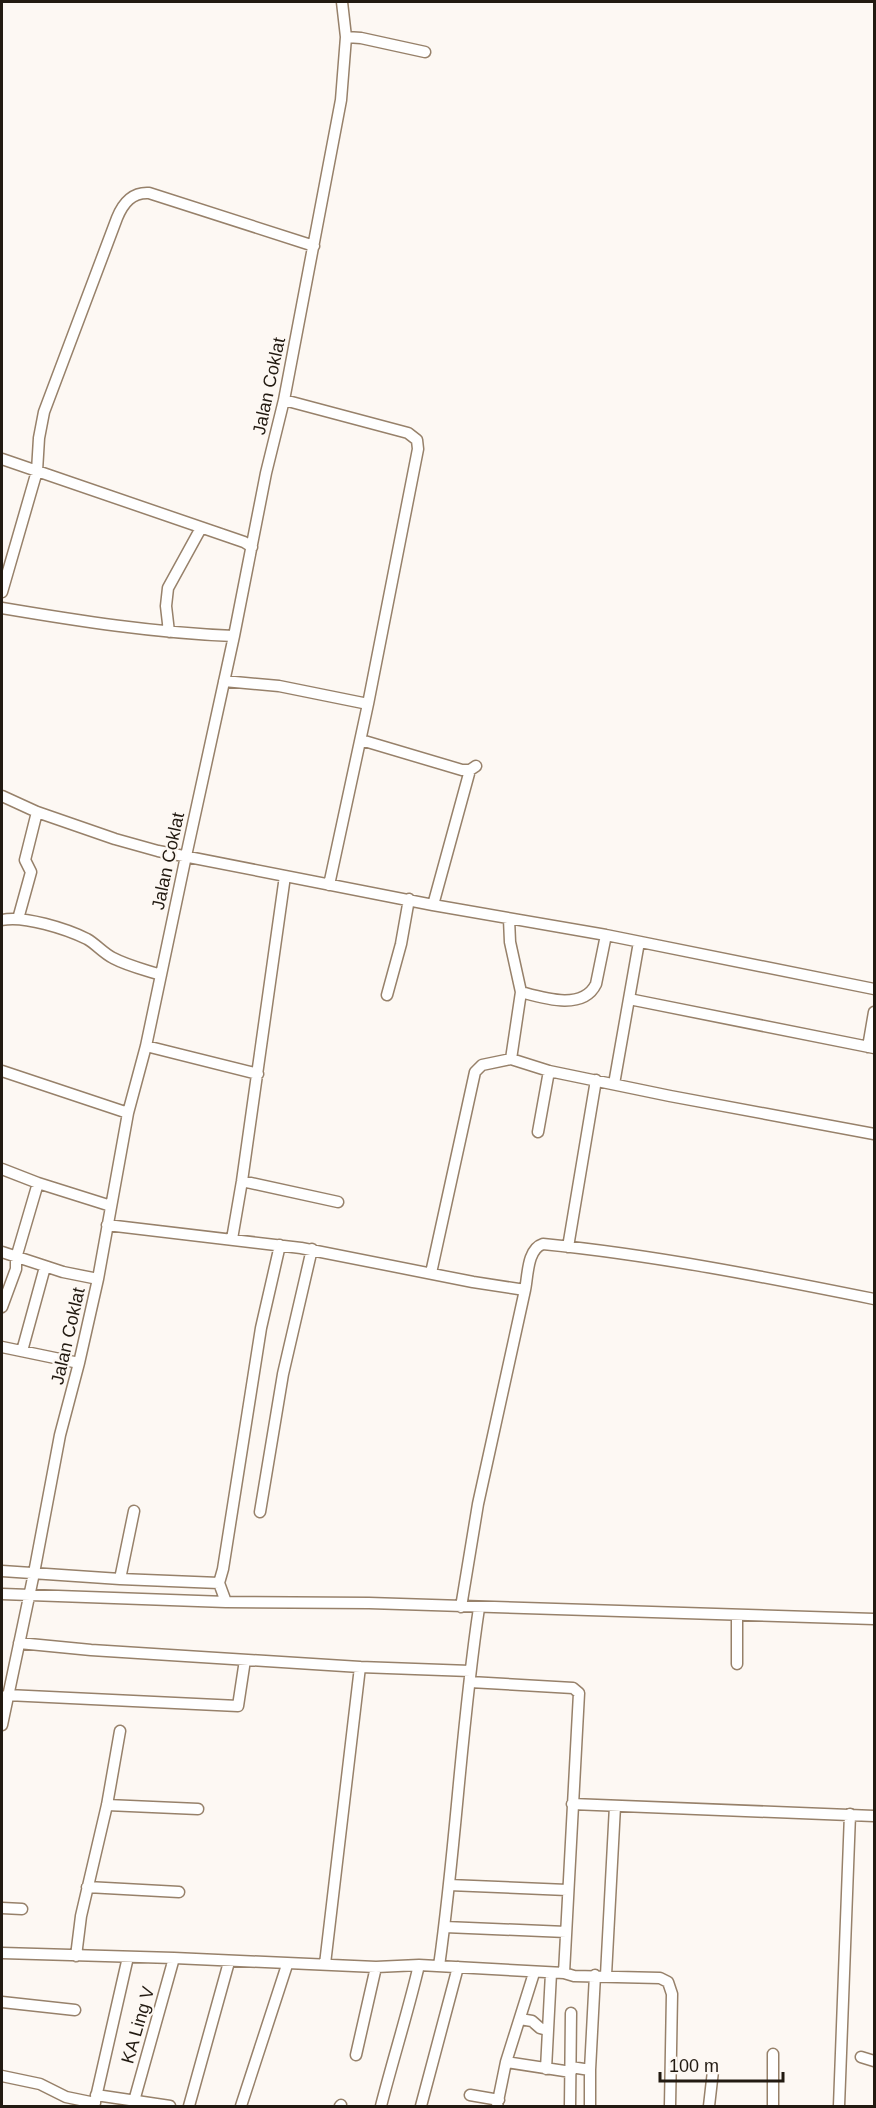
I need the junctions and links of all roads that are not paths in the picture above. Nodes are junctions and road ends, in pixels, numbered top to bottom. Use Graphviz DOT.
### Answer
graph roads {
  1 [pos="342,2"];
  2 [pos="346,37"];
  3 [pos="425,52"];
  4 [pos="314,246"];
  5 [pos="284,400"];
  6 [pos="2,459"];
  7 [pos="37,471"];
  8 [pos="201,528"];
  9 [pos="252,547"];
  10 [pos="2,592"];
  11 [pos="2,608"];
  12 [pos="169,632"];
  13 [pos="234,636"];
  14 [pos="224,681"];
  15 [pos="368,704"];
  16 [pos="361,740"];
  17 [pos="2,796"];
  18 [pos="37,812"];
  19 [pos="186,856"];
  20 [pos="285,876"];
  21 [pos="329,885"];
  22 [pos="409,899"];
  23 [pos="433,905"];
  24 [pos="509,919"];
  25 [pos="2,920"];
  26 [pos="18,920"];
  27 [pos="606,935"];
  28 [pos="639,942"];
  29 [pos="161,975"];
  30 [pos="874,989"];
  31 [pos="521,992"];
  32 [pos="387,995"];
  33 [pos="629,999"];
  34 [pos="874,1012"];
  35 [pos="146,1046"];
  36 [pos="871,1047"];
  37 [pos="511,1059"];
  38 [pos="2,1071"];
  39 [pos="549,1071"];
  40 [pos="258,1074"];
  41 [pos="596,1080"];
  42 [pos="614,1084"];
  43 [pos="128,1113"];
  44 [pos="538,1132"];
  45 [pos="874,1134"];
  46 [pos="2,1169"];
  47 [pos="242,1181"];
  48 [pos="37,1187"];
  49 [pos="338,1202"];
  50 [pos="111,1206"];
  51 [pos="107,1225"];
  52 [pos="232,1239"];
  53 [pos="280,1245"];
  54 [pos="568,1247"];
  55 [pos="312,1250"];
  56 [pos="2,1252"];
  57 [pos="16,1258"];
  58 [pos="45,1267"];
  59 [pos="431,1273"];
  60 [pos="98,1279"];
  61 [pos="525,1290"];
  62 [pos="874,1299"];
  63 [pos="2,1307"];
  64 [pos="2,1347"];
  65 [pos="22,1351"];
  66 [pos="79,1364"];
  67 [pos="134,1511"];
  68 [pos="260,1512"];
  69 [pos="2,1570"];
  70 [pos="34,1573"];
  71 [pos="120,1579"];
  72 [pos="219,1583"];
  73 [pos="2,1594"];
  74 [pos="29,1595"];
  75 [pos="226,1602"];
  76 [pos="461,1607"];
  77 [pos="479,1608"];
  78 [pos="737,1616"];
  79 [pos="874,1619"];
  80 [pos="19,1643"];
  81 [pos="245,1659"];
  82 [pos="737,1664"];
  83 [pos="360,1667"];
  84 [pos="470,1676"];
  85 [pos="7,1695"];
  86 [pos="2,1725"];
  87 [pos="120,1731"];
  88 [pos="107,1804"];
  89 [pos="572,1804"];
  90 [pos="615,1806"];
  91 [pos="198,1809"];
  92 [pos="850,1814"];
  93 [pos="874,1815"];
  94 [pos="449,1885"];
  95 [pos="87,1887"];
  96 [pos="567,1890"];
  97 [pos="179,1892"];
  98 [pos="2,1908"];
  99 [pos="22,1909"];
  100 [pos="445,1927"];
  101 [pos="566,1932"];
  102 [pos="2,1953"];
  103 [pos="76,1956"];
  104 [pos="128,1957"];
  105 [pos="174,1958"];
  106 [pos="229,1962"];
  107 [pos="325,1964"];
  108 [pos="287,1965"];
  109 [pos="418,1965"];
  110 [pos="439,1966"];
  111 [pos="376,1967"];
  112 [pos="458,1967"];
  113 [pos="534,1973"];
  114 [pos="551,1973"];
  115 [pos="564,1973"];
  116 [pos="600,1975"];
  117 [pos="2,2002"];
  118 [pos="75,2010"];
  119 [pos="571,2013"];
  120 [pos="520,2019"];
  121 [pos="546,2030"];
  122 [pos="773,2054"];
  123 [pos="356,2055"];
  124 [pos="861,2057"];
  125 [pos="874,2061"];
  126 [pos="506,2062"];
  127 [pos="546,2069"];
  128 [pos="571,2069"];
  129 [pos="590,2070"];
  130 [pos="712,2071"];
  131 [pos="2,2076"];
  132 [pos="470,2095"];
  133 [pos="95,2101"];
  134 [pos="134,2101"];
  135 [pos="501,2104"];
  136 [pos="146,2105"];
  137 [pos="170,2106"];
  138 [pos="189,2106"];
  139 [pos="241,2106"];
  140 [pos="381,2106"];
  141 [pos="421,2106"];
  142 [pos="570,2106"];
  143 [pos="590,2106"];
  144 [pos="670,2106"];
  145 [pos="709,2106"];
  146 [pos="773,2106"];
  147 [pos="839,2106"];
  1 -- 2 [label="street, Jalan Coklat"];
  2 -- 3 [label="street"];
  2 -- 4 [label="street, Jalan Coklat"];
  4 -- 5 [label="street, Jalan Coklat"];
  4 -- 7 [label="street"];
  5 -- 9 [label="street, Jalan Coklat"];
  5 -- 15 [label="street"];
  6 -- 7 [label="street"];
  7 -- 8 [label="street"];
  7 -- 10 [label="street"];
  8 -- 9 [label="street"];
  8 -- 12 [label="street"];
  9 -- 13 [label="street, Jalan Coklat"];
  11 -- 12 [label="street"];
  12 -- 13 [label="street"];
  13 -- 14 [label="street, Jalan Coklat"];
  14 -- 15 [label="street"];
  14 -- 19 [label="street, Jalan Coklat"];
  15 -- 16 [label="street"];
  16 -- 21 [label="street"];
  16 -- 23 [label="street"];
  17 -- 18 [label="street"];
  18 -- 19 [label="street"];
  18 -- 26 [label="street"];
  19 -- 20 [label="street"];
  19 -- 29 [label="street, Jalan Coklat"];
  20 -- 21 [label="street"];
  20 -- 40 [label="street"];
  21 -- 22 [label="street"];
  22 -- 23 [label="street"];
  22 -- 32 [label="street"];
  23 -- 24 [label="street"];
  24 -- 27 [label="street"];
  24 -- 31 [label="street"];
  25 -- 26 [label="street"];
  26 -- 29 [label="street"];
  27 -- 28 [label="street"];
  27 -- 31 [label="street"];
  28 -- 30 [label="street"];
  28 -- 33 [label="street"];
  29 -- 35 [label="street, Jalan Coklat"];
  31 -- 37 [label="street"];
  33 -- 36 [label="street"];
  33 -- 42 [label="street"];
  34 -- 36 [label="street"];
  35 -- 40 [label="street"];
  35 -- 43 [label="street, Jalan Coklat"];
  37 -- 39 [label="street"];
  37 -- 59 [label="street"];
  38 -- 43 [label="street"];
  39 -- 41 [label="street"];
  39 -- 44 [label="street"];
  40 -- 47 [label="street"];
  41 -- 42 [label="street"];
  41 -- 54 [label="street"];
  42 -- 45 [label="street"];
  43 -- 50 [label="street, Jalan Coklat"];
  46 -- 48 [label="street"];
  47 -- 49 [label="street"];
  47 -- 52 [label="street"];
  48 -- 50 [label="street"];
  48 -- 57 [label="street"];
  50 -- 51 [label="street, Jalan Coklat"];
  51 -- 52 [label="street"];
  51 -- 60 [label="street, Jalan Coklat"];
  52 -- 53 [label="street"];
  53 -- 55 [label="street"];
  53 -- 72 [label="street"];
  54 -- 61 [label="street"];
  54 -- 62 [label="street"];
  55 -- 59 [label="street"];
  55 -- 68 [label="street"];
  56 -- 57 [label="street"];
  57 -- 58 [label="street"];
  57 -- 63 [label="street"];
  58 -- 60 [label="street"];
  58 -- 65 [label="street"];
  59 -- 61 [label="street"];
  60 -- 66 [label="street, Jalan Coklat"];
  61 -- 76 [label="street"];
  64 -- 65 [label="street"];
  65 -- 66 [label="street"];
  66 -- 70 [label="street, Jalan Coklat"];
  67 -- 71 [label="street"];
  69 -- 70 [label="street"];
  70 -- 71 [label="street"];
  70 -- 74 [label="street, Jalan Coklat"];
  71 -- 72 [label="street"];
  72 -- 75 [label="street"];
  73 -- 74 [label="street"];
  74 -- 75 [label="street"];
  74 -- 80 [label="street, Jalan Coklat"];
  75 -- 76 [label="street"];
  76 -- 77 [label="street"];
  77 -- 78 [label="street"];
  77 -- 84 [label="street"];
  78 -- 79 [label="street"];
  78 -- 82 [label="street"];
  80 -- 81 [label="street"];
  80 -- 85 [label="street, Jalan Coklat"];
  81 -- 83 [label="street"];
  81 -- 85 [label="street"];
  83 -- 84 [label="street"];
  83 -- 107 [label="street"];
  84 -- 89 [label="street"];
  84 -- 94 [label="street"];
  85 -- 86 [label="street, Jalan Coklat"];
  87 -- 88 [label="street"];
  88 -- 91 [label="street"];
  88 -- 95 [label="street"];
  89 -- 90 [label="street"];
  89 -- 96 [label="street"];
  90 -- 92 [label="street"];
  90 -- 116 [label="street"];
  92 -- 93 [label="street"];
  92 -- 147 [label="street"];
  94 -- 96 [label="street"];
  94 -- 100 [label="street"];
  95 -- 97 [label="street"];
  95 -- 103 [label="street"];
  96 -- 101 [label="street"];
  98 -- 99 [label="street"];
  100 -- 101 [label="street"];
  100 -- 110 [label="street"];
  101 -- 115 [label="street"];
  102 -- 103 [label="street"];
  103 -- 104 [label="street"];
  104 -- 105 [label="street"];
  104 -- 133 [label="street"];
  105 -- 106 [label="street"];
  105 -- 134 [label="street, KA Ling V"];
  106 -- 108 [label="street"];
  106 -- 138 [label="street"];
  107 -- 108 [label="street"];
  107 -- 111 [label="street"];
  108 -- 139 [label="street"];
  109 -- 110 [label="street"];
  109 -- 111 [label="street"];
  109 -- 140 [label="street"];
  110 -- 112 [label="street"];
  111 -- 123 [label="street"];
  112 -- 113 [label="street"];
  112 -- 141 [label="street"];
  113 -- 114 [label="street"];
  113 -- 120 [label="street"];
  114 -- 115 [label="street"];
  114 -- 121 [label="street"];
  115 -- 116 [label="street"];
  116 -- 129 [label="street"];
  116 -- 144 [label="street"];
  117 -- 118 [label="street"];
  119 -- 128 [label="street"];
  120 -- 121 [label="street"];
  120 -- 126 [label="street"];
  121 -- 127 [label="street"];
  122 -- 146 [label="street"];
  124 -- 125 [label="street"];
  126 -- 127 [label="street"];
  126 -- 135 [label="street"];
  127 -- 128 [label="street"];
  128 -- 129 [label="street"];
  128 -- 142 [label="street"];
  129 -- 143 [label="street"];
  130 -- 145 [label="street"];
  131 -- 133 [label="street"];
  132 -- 135 [label="street"];
  133 -- 134 [label="street"];
  134 -- 136 [label="street"];
  136 -- 137 [label="street"];
}
